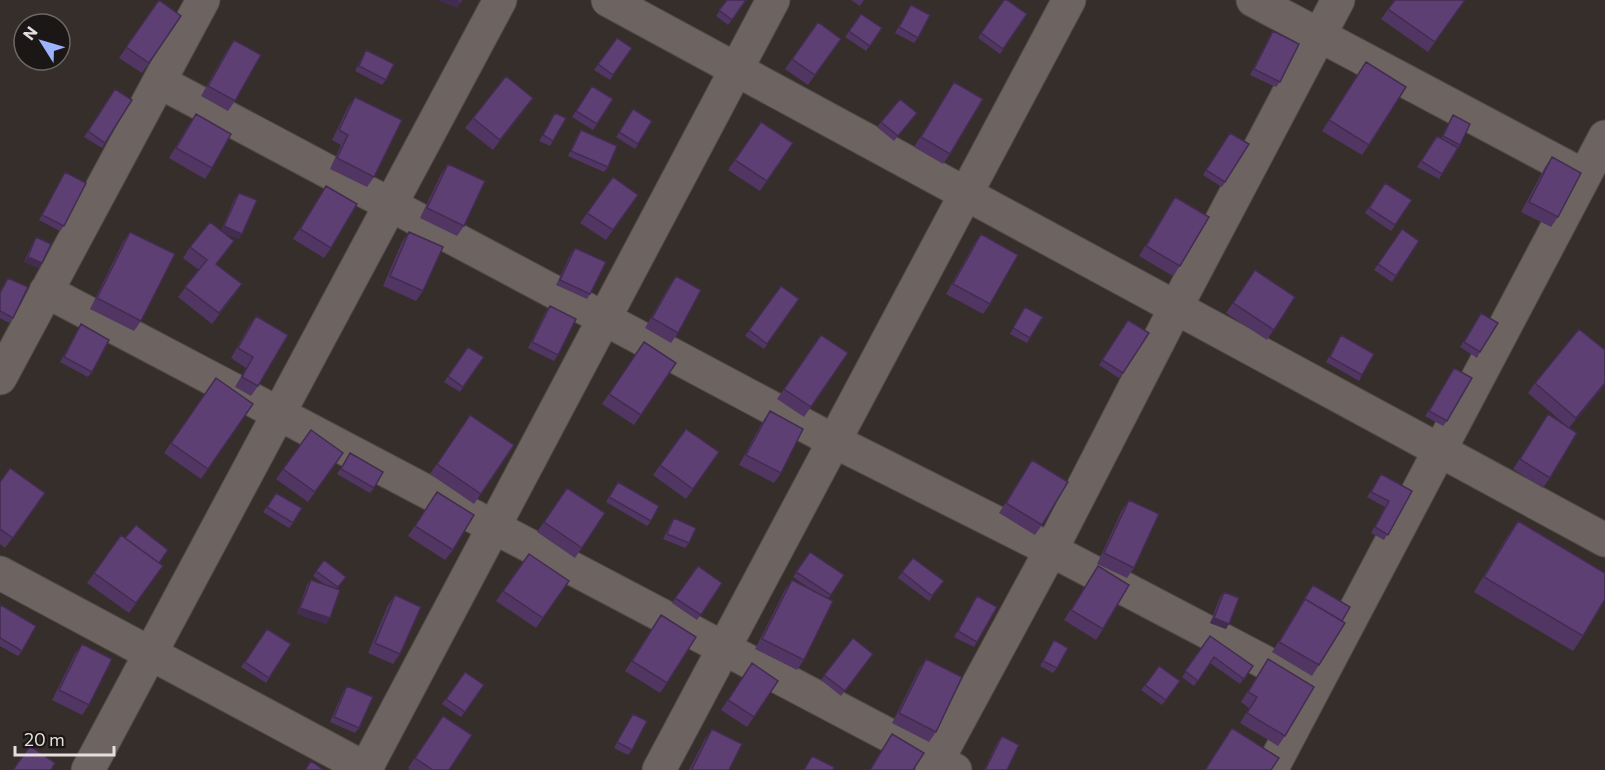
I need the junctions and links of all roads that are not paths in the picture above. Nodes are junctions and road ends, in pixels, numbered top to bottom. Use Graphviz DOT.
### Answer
graph roads {
  1 [pos="203,0"];
  2 [pos="500,0"];
  3 [pos="609,0"];
  4 [pos="773,0"];
  5 [pos="1069,0"];
  6 [pos="1253,0"];
  7 [pos="1338,0"];
  8 [pos="1320,35"];
  9 [pos="736,69"];
  10 [pos="160,82"];
  11 [pos="1605,137"];
  12 [pos="1584,176"];
  13 [pos="966,194"];
  14 [pos="391,205"];
  15 [pos="46,291"];
  16 [pos="1176,307"];
  17 [pos="604,318"];
  18 [pos="0,378"];
  19 [pos="279,413"];
  20 [pos="834,441"];
  21 [pos="1440,450"];
  22 [pos="493,527"];
  23 [pos="1605,540"];
  24 [pos="1051,550"];
  25 [pos="0,573"];
  26 [pos="724,648"];
  27 [pos="151,654"];
  28 [pos="1314,688"];
  29 [pos="941,767"];
  30 [pos="366,769"];
  31 [pos="88,770"];
  32 [pos="659,770"];
  33 [pos="1271,770"];
  1 -- 10 [label="street"];
  2 -- 14 [label="street"];
  3 -- 9 [label="street"];
  4 -- 9 [label="street"];
  5 -- 13 [label="street"];
  6 -- 8 [label="street"];
  7 -- 8 [label="street"];
  8 -- 12 [label="street"];
  8 -- 16 [label="street"];
  9 -- 13 [label="street"];
  9 -- 17 [label="street"];
  10 -- 14 [label="street"];
  10 -- 15 [label="street"];
  11 -- 12 [label="street"];
  12 -- 21 [label="street"];
  13 -- 16 [label="street"];
  13 -- 20 [label="street"];
  14 -- 17 [label="street"];
  14 -- 19 [label="street"];
  15 -- 18 [label="street"];
  15 -- 19 [label="street"];
  16 -- 21 [label="street"];
  16 -- 24 [label="street"];
  17 -- 20 [label="street"];
  17 -- 22 [label="street"];
  19 -- 22 [label="street"];
  19 -- 27 [label="street"];
  20 -- 24 [label="street"];
  20 -- 26 [label="street"];
  21 -- 23 [label="street"];
  21 -- 28 [label="street"];
  22 -- 26 [label="street"];
  22 -- 30 [label="street"];
  24 -- 28 [label="street"];
  24 -- 29 [label="street"];
  25 -- 27 [label="street"];
  26 -- 29 [label="street"];
  26 -- 32 [label="street"];
  27 -- 30 [label="street"];
  27 -- 31 [label="street"];
  28 -- 33 [label="street"];
}
